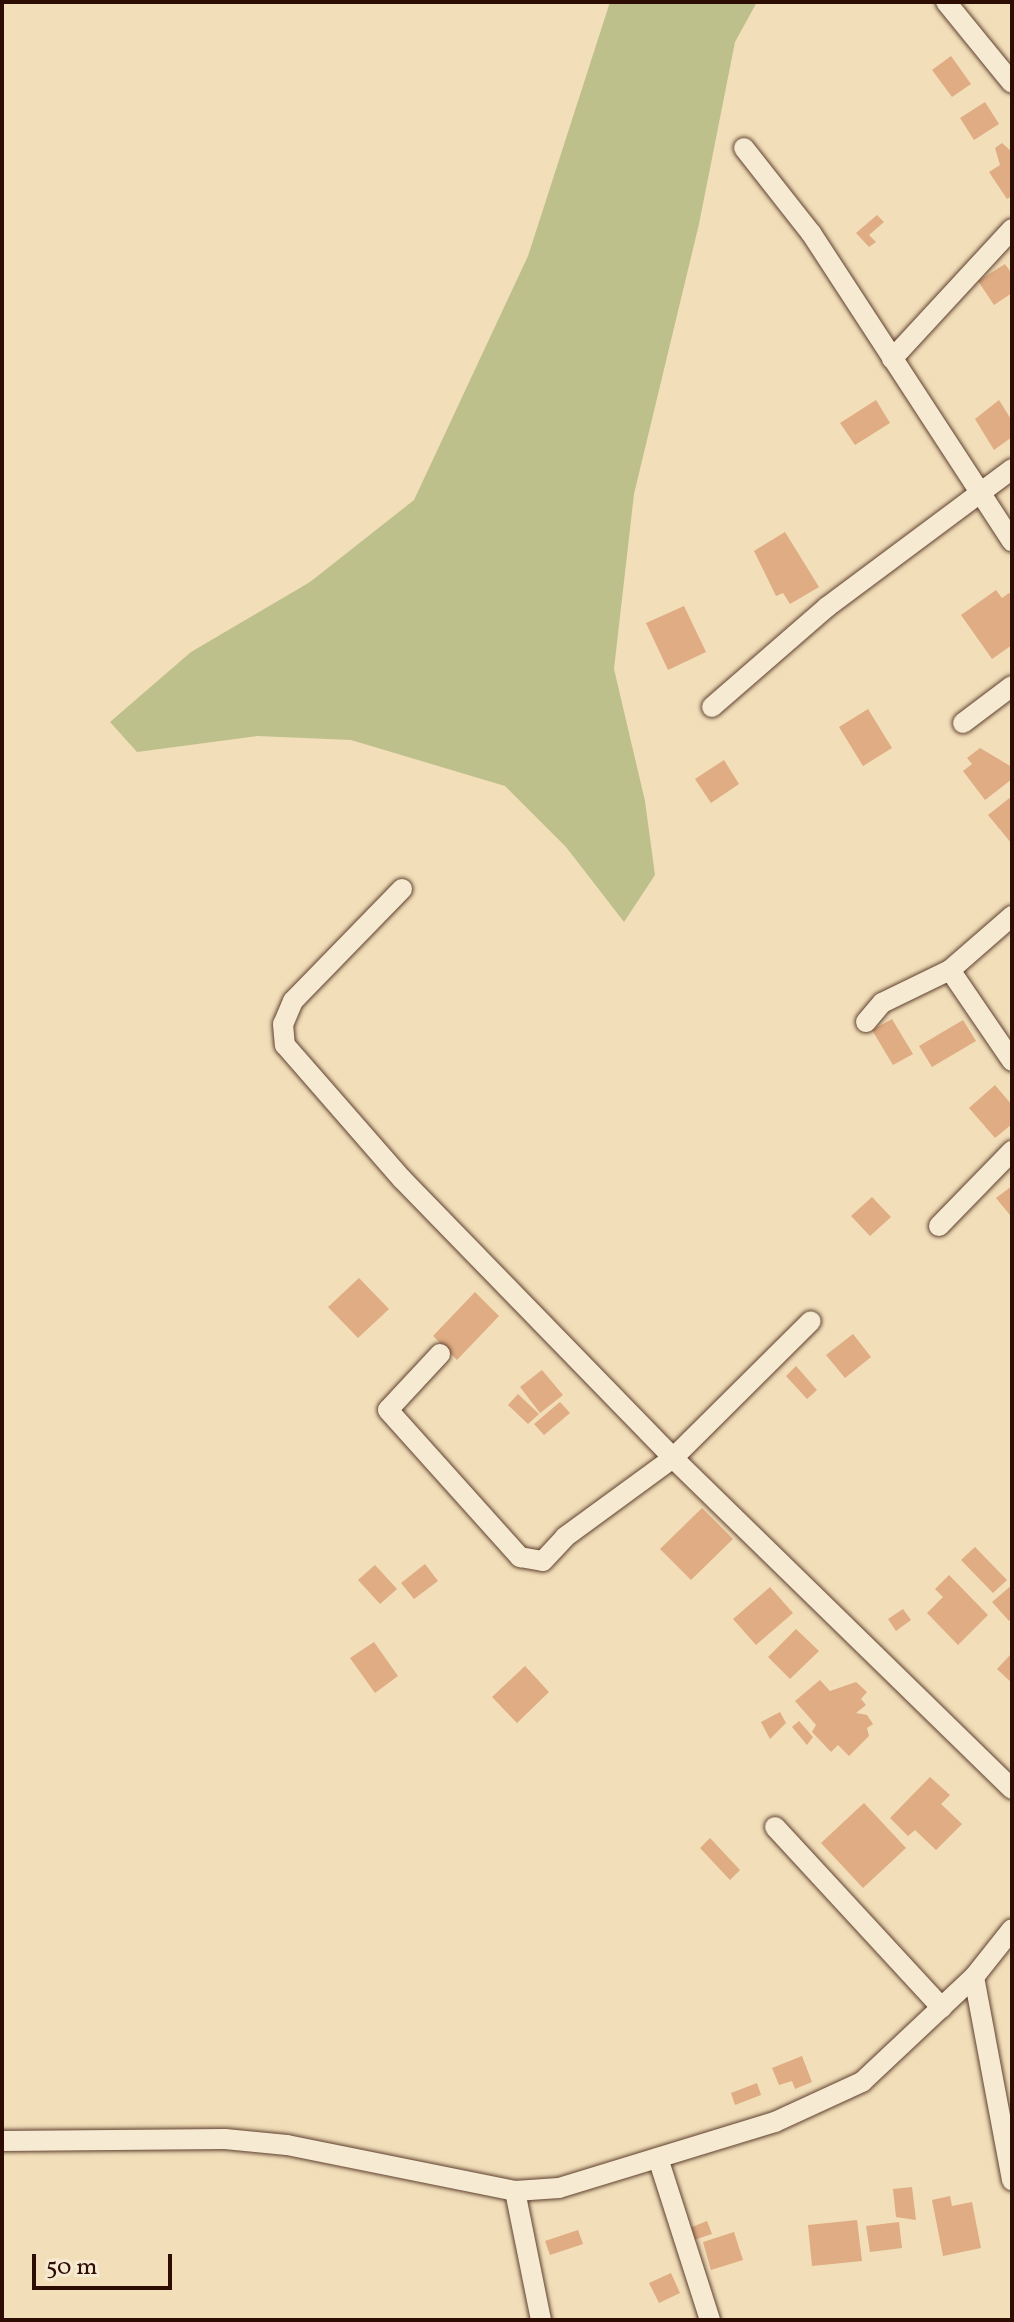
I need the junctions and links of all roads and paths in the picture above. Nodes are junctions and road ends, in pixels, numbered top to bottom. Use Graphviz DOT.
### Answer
graph roads {
  1 [pos="946,2"];
  2 [pos="1012,83"];
  3 [pos="744,148"];
  4 [pos="1012,229"];
  5 [pos="892,359"];
  6 [pos="1012,469"];
  7 [pos="981,494"];
  8 [pos="1012,541"];
  9 [pos="1012,686"];
  10 [pos="712,707"];
  11 [pos="963,723"];
  12 [pos="402,889"];
  13 [pos="1012,916"];
  14 [pos="950,970"];
  15 [pos="866,1022"];
  16 [pos="1012,1061"];
  17 [pos="1012,1151"];
  18 [pos="939,1226"];
  19 [pos="811,1321"];
  20 [pos="440,1354"];
  21 [pos="673,1458"];
  22 [pos="1012,1789"];
  23 [pos="775,1827"];
  24 [pos="1012,1929"];
  25 [pos="974,1977"];
  26 [pos="942,2008"];
  27 [pos="2,2141"];
  28 [pos="658,2158"];
  29 [pos="1012,2180"];
  30 [pos="515,2191"];
  31 [pos="541,2320"];
  32 [pos="710,2320"];
  1 -- 2 [label="street"];
  3 -- 5 [label="street"];
  4 -- 5 [label="street"];
  5 -- 7 [label="street"];
  6 -- 7 [label="street"];
  7 -- 8 [label="street"];
  7 -- 10 [label="street"];
  9 -- 11 [label="street"];
  12 -- 21 [label="street"];
  13 -- 14 [label="street"];
  14 -- 15 [label="street"];
  14 -- 16 [label="street"];
  17 -- 18 [label="street"];
  19 -- 21 [label="street"];
  20 -- 21 [label="street"];
  21 -- 22 [label="street"];
  23 -- 26 [label="street"];
  24 -- 25 [label="street"];
  25 -- 26 [label="street"];
  25 -- 29 [label="street"];
  26 -- 28 [label="street"];
  27 -- 30 [label="street"];
  28 -- 30 [label="street"];
  28 -- 32 [label="street"];
  30 -- 31 [label="street"];
}
